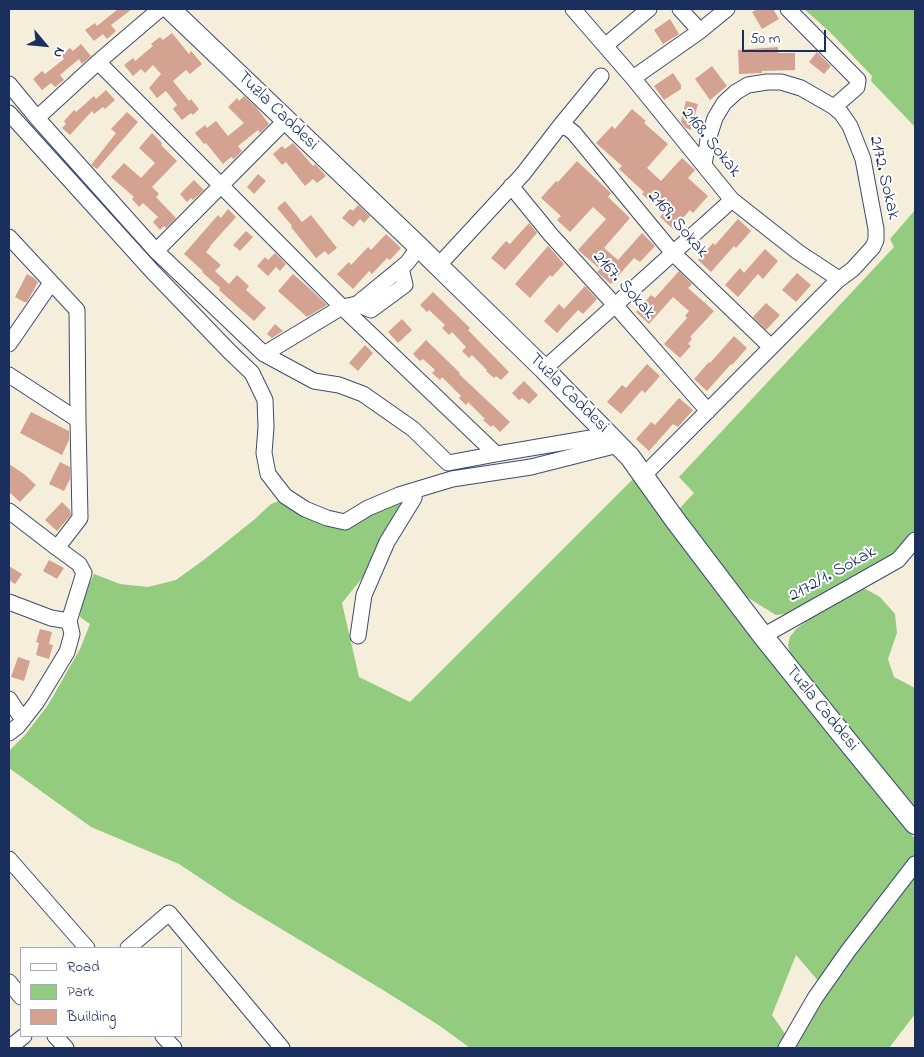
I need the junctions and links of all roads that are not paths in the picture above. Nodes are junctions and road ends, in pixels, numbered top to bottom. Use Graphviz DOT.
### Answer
graph roads {
  1 [pos="160,9"];
  2 [pos="573,9"];
  3 [pos="649,9"];
  4 [pos="680,9"];
  5 [pos="727,9"];
  6 [pos="788,9"];
  7 [pos="179,12"];
  8 [pos="700,31"];
  9 [pos="606,45"];
  10 [pos="98,62"];
  11 [pos="602,76"];
  12 [pos="633,78"];
  13 [pos="9,84"];
  14 [pos="834,107"];
  15 [pos="9,113"];
  16 [pos="37,118"];
  17 [pos="286,120"];
  18 [pos="560,126"];
  19 [pos="704,164"];
  20 [pos="221,184"];
  21 [pos="511,186"];
  22 [pos="732,200"];
  23 [pos="9,237"];
  24 [pos="419,247"];
  25 [pos="156,251"];
  26 [pos="673,253"];
  27 [pos="438,266"];
  28 [pos="839,279"];
  29 [pos="51,283"];
  30 [pos="349,305"];
  31 [pos="615,305"];
  32 [pos="9,344"];
  33 [pos="771,347"];
  34 [pos="264,354"];
  35 [pos="544,369"];
  36 [pos="9,375"];
  37 [pos="708,411"];
  38 [pos="78,420"];
  39 [pos="613,440"];
  40 [pos="496,454"];
  41 [pos="643,476"];
  42 [pos="415,490"];
  43 [pos="9,511"];
  44 [pos="915,540"];
  45 [pos="57,548"];
  46 [pos="9,602"];
  47 [pos="69,621"];
  48 [pos="358,636"];
  49 [pos="764,636"];
  50 [pos="9,699"];
  51 [pos="23,720"];
  52 [pos="9,734"];
  53 [pos="915,824"];
  54 [pos="9,859"];
  55 [pos="915,864"];
  56 [pos="85,947"];
  57 [pos="129,947"];
  58 [pos="9,982"];
  59 [pos="20,996"];
  60 [pos="23,1037"];
  61 [pos="56,1037"];
  62 [pos="164,1037"];
  63 [pos="9,1048"];
  64 [pos="66,1048"];
  65 [pos="174,1048"];
  66 [pos="282,1048"];
  67 [pos="786,1048"];
  1 -- 10 [label="street"];
  2 -- 9 [label="street, 2168. Sokak"];
  3 -- 9 [label="street"];
  4 -- 8 [label="street"];
  5 -- 8 [label="street"];
  6 -- 14 [label="street"];
  7 -- 17 [label="main road, Tuzla Caddesi"];
  8 -- 12 [label="street"];
  9 -- 12 [label="street, 2168. Sokak"];
  10 -- 16 [label="street"];
  10 -- 20 [label="street"];
  11 -- 18 [label="street"];
  12 -- 19 [label="street, 2168. Sokak"];
  13 -- 16 [label="street"];
  14 -- 19 [label="street, 2172. Sokak"];
  14 -- 28 [label="street, 2172. Sokak"];
  15 -- 42 [label="street"];
  16 -- 25 [label="street"];
  17 -- 20 [label="street"];
  17 -- 24 [label="main road, Tuzla Caddesi"];
  18 -- 21 [label="street"];
  18 -- 26 [label="street, 2169. Sokak"];
  19 -- 22 [label="street, 2168. Sokak"];
  20 -- 25 [label="street"];
  20 -- 30 [label="street"];
  21 -- 27 [label="street"];
  21 -- 31 [label="street, 2167. Sokak"];
  22 -- 26 [label="street"];
  22 -- 28 [label="street, 2168. Sokak"];
  23 -- 29 [label="street"];
  24 -- 27 [label="main road, Tuzla Caddesi"];
  24 -- 30 [label="street"];
  25 -- 34 [label="street"];
  26 -- 31 [label="street"];
  26 -- 33 [label="street, 2169. Sokak"];
  27 -- 35 [label="main road, Tuzla Caddesi"];
  28 -- 33 [label="street, 2172. Sokak"];
  29 -- 32 [label="street"];
  29 -- 38 [label="street"];
  30 -- 34 [label="street"];
  30 -- 40 [label="street"];
  31 -- 35 [label="street"];
  31 -- 37 [label="street, 2167. Sokak"];
  33 -- 37 [label="street, 2172. Sokak"];
  34 -- 40 [label="street"];
  35 -- 39 [label="main road, Tuzla Caddesi"];
  36 -- 38 [label="street"];
  37 -- 41 [label="street, 2172. Sokak"];
  38 -- 45 [label="street"];
  39 -- 40 [label="street"];
  39 -- 41 [label="main road, Tuzla Caddesi"];
  39 -- 42 [label="street"];
  41 -- 49 [label="main road, Tuzla Caddesi"];
  42 -- 48 [label="street"];
  43 -- 45 [label="street"];
  44 -- 49 [label="street, 2172/1. Sokak"];
  45 -- 47 [label="street"];
  46 -- 47 [label="street"];
  47 -- 51 [label="street"];
  49 -- 53 [label="main road, Tuzla Caddesi"];
  50 -- 51 [label="street"];
  51 -- 52 [label="street"];
  54 -- 56 [label="street"];
  55 -- 67 [label="street"];
  57 -- 66 [label="street"];
  58 -- 59 [label="street"];
  60 -- 63 [label="street"];
  61 -- 64 [label="street"];
  62 -- 65 [label="street"];
}
